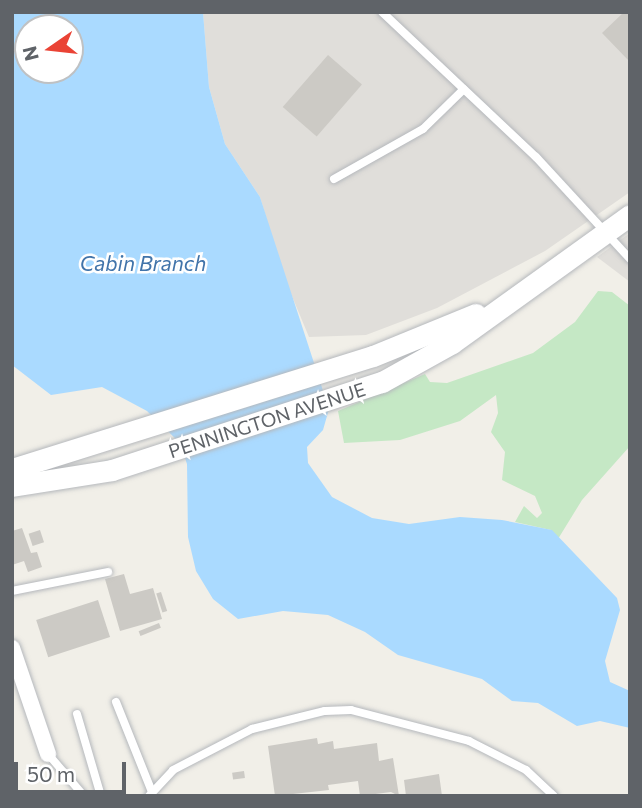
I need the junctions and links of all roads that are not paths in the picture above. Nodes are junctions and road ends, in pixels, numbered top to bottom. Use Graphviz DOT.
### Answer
graph roads {
  1 [pos="382,12"];
  2 [pos="464,89"];
  3 [pos="334,179"];
  4 [pos="630,215"];
  5 [pos="605,235"];
  6 [pos="630,259"];
  7 [pos="501,304"];
  8 [pos="12,469"];
  9 [pos="12,486"];
  10 [pos="108,572"];
  11 [pos="12,591"];
  12 [pos="12,648"];
  13 [pos="117,702"];
  14 [pos="77,714"];
  15 [pos="48,754"];
  16 [pos="150,794"];
  17 [pos="84,796"];
  18 [pos="101,796"];
  19 [pos="554,796"];
  1 -- 2 [label="lane"];
  2 -- 3 [label="lane"];
  2 -- 5 [label="lane"];
  4 -- 5 [label="main road, PENNINGTON AVENUE"];
  5 -- 6 [label="lane"];
  5 -- 7 [label="main road, PENNINGTON AVENUE"];
  7 -- 8 [label="main road, PENNINGTON AVENUE"];
  7 -- 9 [label="main road, PENNINGTON AVENUE"];
  10 -- 11 [label="lane"];
  12 -- 15 [label="street"];
  13 -- 16 [label="lane"];
  14 -- 18 [label="lane"];
  15 -- 17 [label="lane"];
  16 -- 19 [label="lane"];
}
